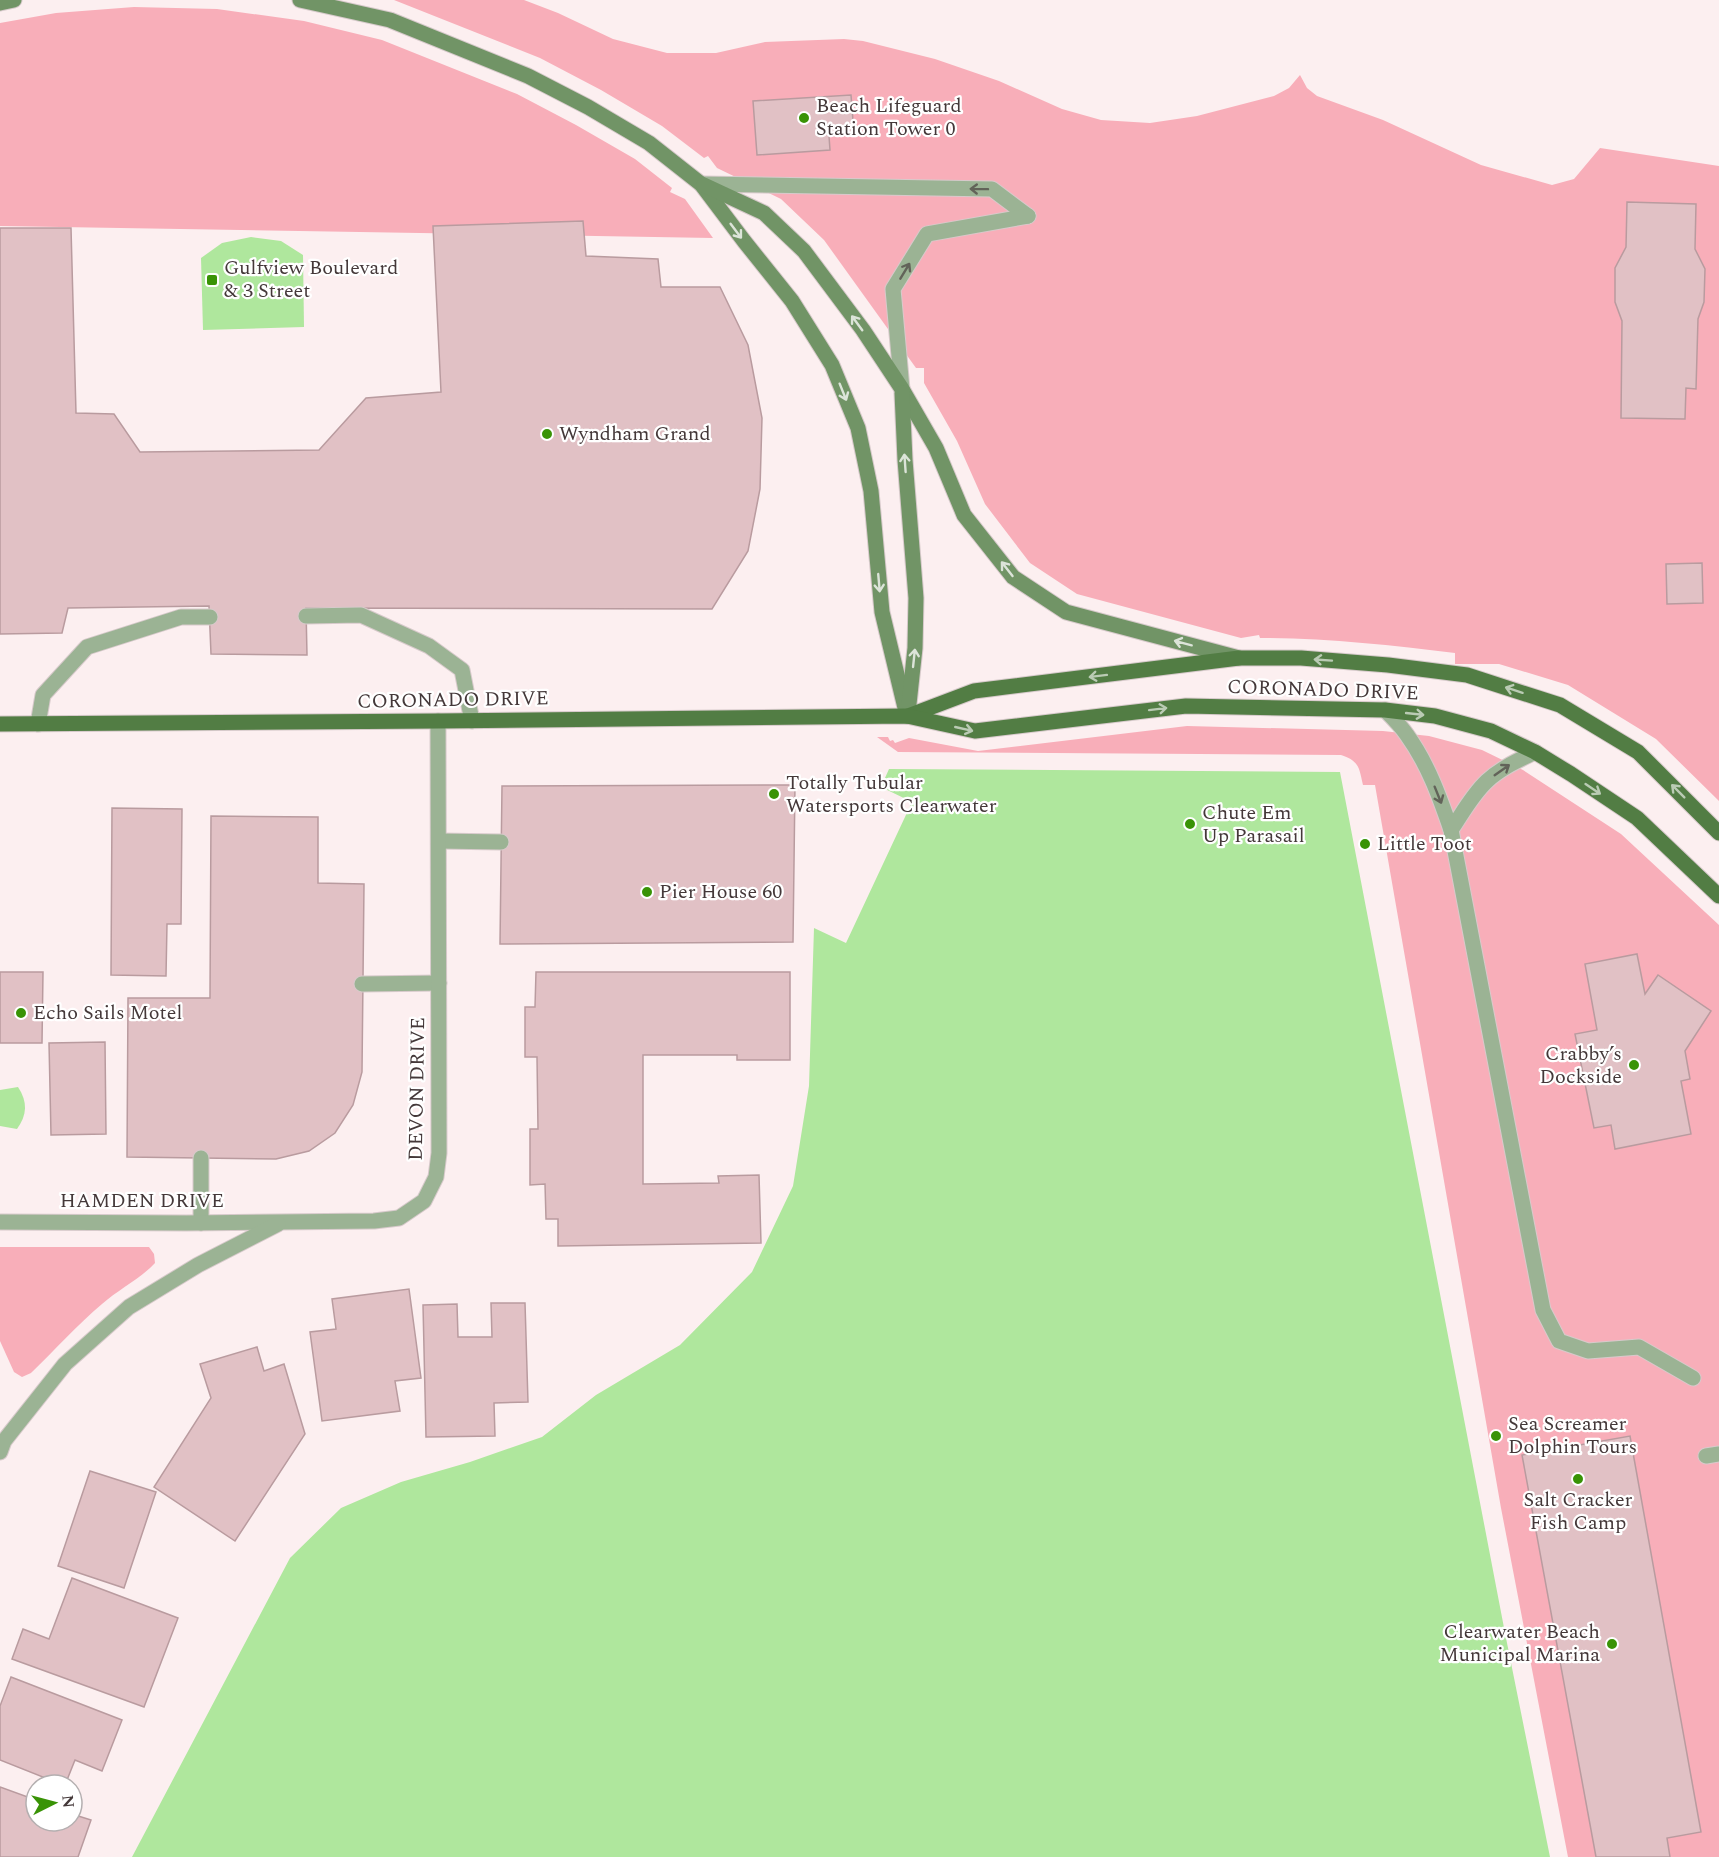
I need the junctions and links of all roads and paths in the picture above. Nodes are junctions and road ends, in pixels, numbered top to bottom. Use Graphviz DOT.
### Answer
graph roads {
  1 [pos="14,0"];
  2 [pos="300,0"];
  3 [pos="0,3"];
  4 [pos="701,184"];
  5 [pos="902,389"];
  6 [pos="306,616"];
  7 [pos="210,617"];
  8 [pos="1239,658"];
  9 [pos="1385,710"];
  10 [pos="907,716"];
  11 [pos="472,721"];
  12 [pos="438,722"];
  13 [pos="0,724"];
  14 [pos="38,724"];
  15 [pos="1535,752"];
  16 [pos="1451,830"];
  17 [pos="1719,833"];
  18 [pos="439,841"];
  19 [pos="501,842"];
  20 [pos="1719,896"];
  21 [pos="362,984"];
  22 [pos="439,984"];
  23 [pos="201,1158"];
  24 [pos="0,1222"];
  25 [pos="284,1222"];
  26 [pos="201,1223"];
  27 [pos="1693,1378"];
  28 [pos="0,1425"];
  29 [pos="2,1446"];
  1 -- 3 [label="street"];
  2 -- 4 [label="street"];
  5 -- 4 [label="street, one-way"];
  5 -- 4 [label="street, one-way"];
  4 -- 10 [label="street, one-way"];
  8 -- 5 [label="street, one-way"];
  10 -- 5 [label="street, one-way"];
  6 -- 11 [label="street"];
  7 -- 14 [label="street"];
  8 -- 10 [label="main road, CORONADO DRIVE, one-way"];
  17 -- 8 [label="main road, CORONADO DRIVE, one-way"];
  10 -- 9 [label="main road, CORONADO DRIVE, one-way"];
  9 -- 15 [label="main road, CORONADO DRIVE, one-way"];
  9 -- 16 [label="street, one-way"];
  10 -- 11 [label="main road, CORONADO DRIVE"];
  11 -- 12 [label="main road, CORONADO DRIVE"];
  12 -- 14 [label="main road, CORONADO DRIVE"];
  12 -- 18 [label="street, DEVON DRIVE"];
  13 -- 14 [label="main road, CORONADO DRIVE"];
  16 -- 15 [label="street, one-way"];
  15 -- 20 [label="main road, CORONADO DRIVE, one-way"];
  16 -- 27 [label="street"];
  18 -- 19 [label="street"];
  18 -- 22 [label="street, DEVON DRIVE"];
  21 -- 22 [label="street"];
  22 -- 25 [label="street, DEVON DRIVE"];
  23 -- 26 [label="street"];
  24 -- 26 [label="street, HAMDEN DRIVE"];
  25 -- 26 [label="street, HAMDEN DRIVE"];
  25 -- 29 [label="street, DEVON DRIVE"];
  28 -- 29 [label="street, DEVON DRIVE"];
}
